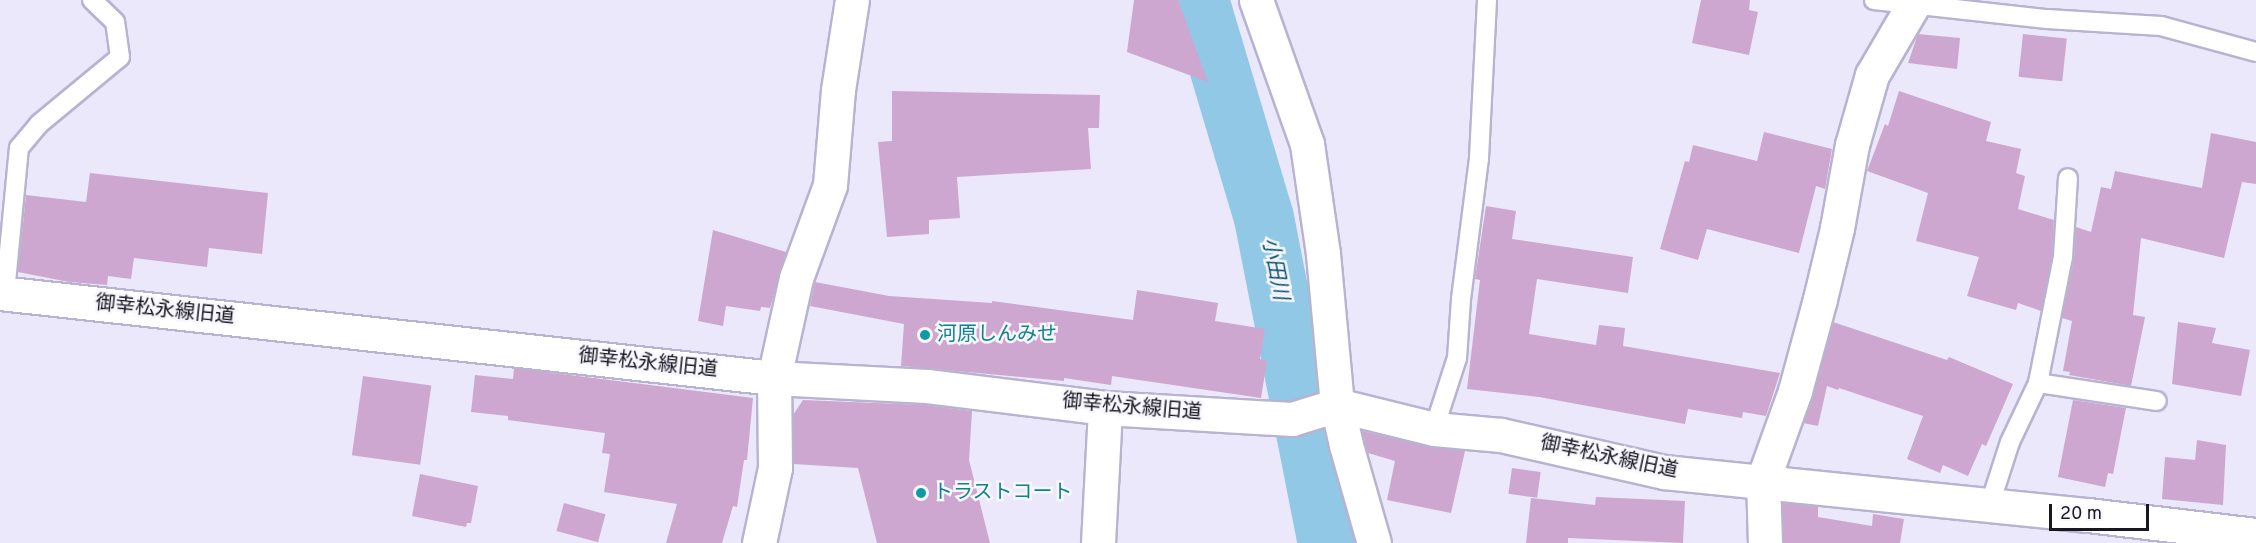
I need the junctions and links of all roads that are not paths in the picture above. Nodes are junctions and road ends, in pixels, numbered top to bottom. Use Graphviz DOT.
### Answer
graph roads {
  1 [pos="92,0"];
  2 [pos="852,0"];
  3 [pos="1256,0"];
  4 [pos="1487,0"];
  5 [pos="1874,0"];
  6 [pos="1914,3"];
  7 [pos="2256,52"];
  8 [pos="2068,178"];
  9 [pos="3,293"];
  10 [pos="774,378"];
  11 [pos="2038,382"];
  12 [pos="2157,401"];
  13 [pos="1333,406"];
  14 [pos="1106,408"];
  15 [pos="1434,429"];
  16 [pos="1763,480"];
  17 [pos="1989,507"];
  18 [pos="2256,535"];
  19 [pos="759,543"];
  20 [pos="1098,543"];
  21 [pos="1374,543"];
  22 [pos="1765,543"];
  1 -- 9 [label="lane"];
  2 -- 10 [label="street"];
  3 -- 13 [label="street"];
  4 -- 15 [label="lane"];
  5 -- 6 [label="lane"];
  6 -- 7 [label="lane"];
  6 -- 16 [label="street"];
  8 -- 11 [label="lane"];
  9 -- 10 [label="street, 御幸松永線旧道"];
  10 -- 14 [label="street, 御幸松永線旧道"];
  10 -- 19 [label="street"];
  11 -- 12 [label="lane"];
  11 -- 17 [label="lane"];
  13 -- 14 [label="street, 御幸松永線旧道"];
  13 -- 15 [label="street, 御幸松永線旧道"];
  13 -- 21 [label="street"];
  14 -- 20 [label="street"];
  15 -- 16 [label="street, 御幸松永線旧道"];
  16 -- 17 [label="street, 御幸松永線旧道"];
  16 -- 22 [label="street"];
  17 -- 18 [label="street, 御幸松永線旧道"];
}
